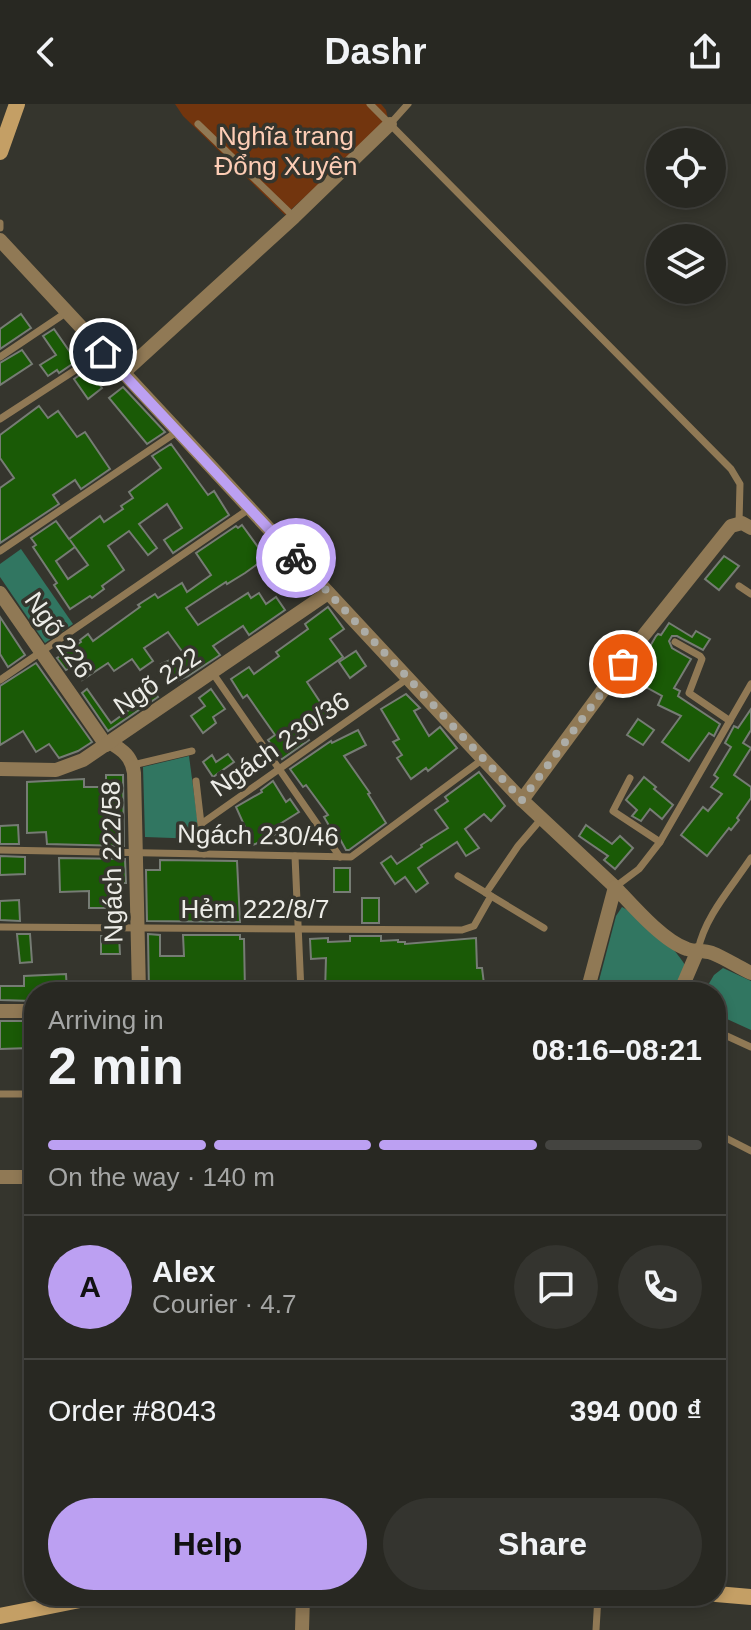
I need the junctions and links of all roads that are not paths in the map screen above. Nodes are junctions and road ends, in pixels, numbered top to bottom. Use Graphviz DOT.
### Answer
graph roads {
  1 [pos="17,104"];
  2 [pos="370,104"];
  3 [pos="408,104"];
  4 [pos="198,124"];
  5 [pos="390,124"];
  6 [pos="0,152"];
  7 [pos="294,217"];
  8 [pos="0,240"];
  9 [pos="67,312"];
  10 [pos="103,352"];
  11 [pos="0,357"];
  12 [pos="123,373"];
  13 [pos="0,419"];
  14 [pos="178,431"];
  15 [pos="249,509"];
  16 [pos="745,525"];
  17 [pos="0,551"];
  18 [pos="739,586"];
  19 [pos="0,593"];
  20 [pos="328,593"];
  21 [pos="751,594"];
  22 [pos="675,642"];
  23 [pos="41,652"];
  24 [pos="212,672"];
  25 [pos="407,679"];
  26 [pos="0,680"];
  27 [pos="751,684"];
  28 [pos="730,721"];
  29 [pos="108,744"];
  30 [pos="192,751"];
  31 [pos="483,759"];
  32 [pos="133,765"];
  33 [pos="0,769"];
  34 [pos="279,769"];
  35 [pos="630,778"];
  36 [pos="196,781"];
  37 [pos="522,800"];
  38 [pos="542,818"];
  39 [pos="201,824"];
  40 [pos="660,842"];
  41 [pos="0,850"];
  42 [pos="136,852"];
  43 [pos="204,854"];
  44 [pos="295,856"];
  45 [pos="340,857"];
  46 [pos="751,858"];
  47 [pos="458,876"];
  48 [pos="615,887"];
  49 [pos="489,894"];
  50 [pos="0,927"];
  51 [pos="137,928"];
  52 [pos="544,928"];
  53 [pos="299,929"];
  54 [pos="698,950"];
  55 [pos="751,973"];
  56 [pos="139,982"];
  57 [pos="301,982"];
  58 [pos="590,982"];
  59 [pos="684,982"];
  60 [pos="0,1011"];
  61 [pos="24,1011"];
  62 [pos="726,1036"];
  63 [pos="751,1047"];
  64 [pos="0,1094"];
  65 [pos="24,1094"];
  66 [pos="726,1138"];
  67 [pos="751,1151"];
  68 [pos="0,1177"];
  69 [pos="24,1177"];
  70 [pos="726,1595"];
  71 [pos="751,1597"];
  72 [pos="50,1606"];
  73 [pos="303,1606"];
  74 [pos="597,1606"];
  75 [pos="0,1616"];
  76 [pos="302,1630"];
  77 [pos="596,1630"];
  1 -- 6 [label="main road"];
  2 -- 5 [label="lane"];
  3 -- 5 [label="lane"];
  4 -- 7 [label="lane"];
  5 -- 7 [label="street"];
  5 -- 16 [label="lane"];
  7 -- 12 [label="street"];
  8 -- 9 [label="street"];
  9 -- 10 [label="street"];
  9 -- 11 [label="lane"];
  10 -- 12 [label="street"];
  10 -- 13 [label="lane"];
  12 -- 14 [label="street"];
  14 -- 15 [label="street"];
  14 -- 17 [label="lane"];
  15 -- 20 [label="street"];
  15 -- 23 [label="lane"];
  16 -- 37 [label="street"];
  18 -- 21 [label="lane"];
  19 -- 23 [label="street, Ngõ 226"];
  20 -- 24 [label="street, Ngõ 222"];
  20 -- 25 [label="street"];
  22 -- 28 [label="lane"];
  23 -- 26 [label="lane"];
  23 -- 29 [label="street, Ngõ 226"];
  24 -- 29 [label="street, Ngõ 222"];
  24 -- 34 [label="lane"];
  25 -- 31 [label="street"];
  25 -- 34 [label="lane, Ngách 230/36"];
  27 -- 28 [label="lane"];
  28 -- 40 [label="lane"];
  29 -- 32 [label="street, Ngách 222/58"];
  29 -- 33 [label="street, Ngõ 222"];
  30 -- 32 [label="lane"];
  31 -- 37 [label="street"];
  31 -- 45 [label="lane, Ngách 230/46"];
  32 -- 42 [label="street, Ngách 222/58"];
  34 -- 39 [label="lane, Ngách 230/36"];
  34 -- 45 [label="lane"];
  35 -- 40 [label="lane"];
  36 -- 39 [label="lane"];
  37 -- 38 [label="street"];
  38 -- 48 [label="street"];
  38 -- 49 [label="lane, Hẻm 222/8/7"];
  39 -- 43 [label="lane, Ngách 230/36"];
  40 -- 48 [label="lane"];
  41 -- 42 [label="lane, Ngách 230/46"];
  42 -- 43 [label="lane, Ngách 230/46"];
  42 -- 51 [label="street, Ngách 222/58"];
  43 -- 44 [label="lane, Ngách 230/46"];
  44 -- 45 [label="lane, Ngách 230/46"];
  44 -- 53 [label="lane"];
  46 -- 54 [label="lane"];
  47 -- 49 [label="lane"];
  48 -- 54 [label="street"];
  48 -- 58 [label="street"];
  49 -- 52 [label="lane"];
  49 -- 53 [label="lane, Hẻm 222/8/7"];
  50 -- 51 [label="lane, Hẻm 222/8/7"];
  51 -- 53 [label="lane, Hẻm 222/8/7"];
  51 -- 56 [label="street, Ngách 222/58"];
  53 -- 57 [label="lane"];
  54 -- 55 [label="street"];
  54 -- 59 [label="street"];
  60 -- 61 [label="street"];
  62 -- 63 [label="lane"];
  64 -- 65 [label="lane"];
  66 -- 67 [label="lane"];
  68 -- 69 [label="street"];
  70 -- 71 [label="main road"];
  72 -- 75 [label="main road"];
  73 -- 76 [label="street"];
  74 -- 77 [label="lane"];
}
